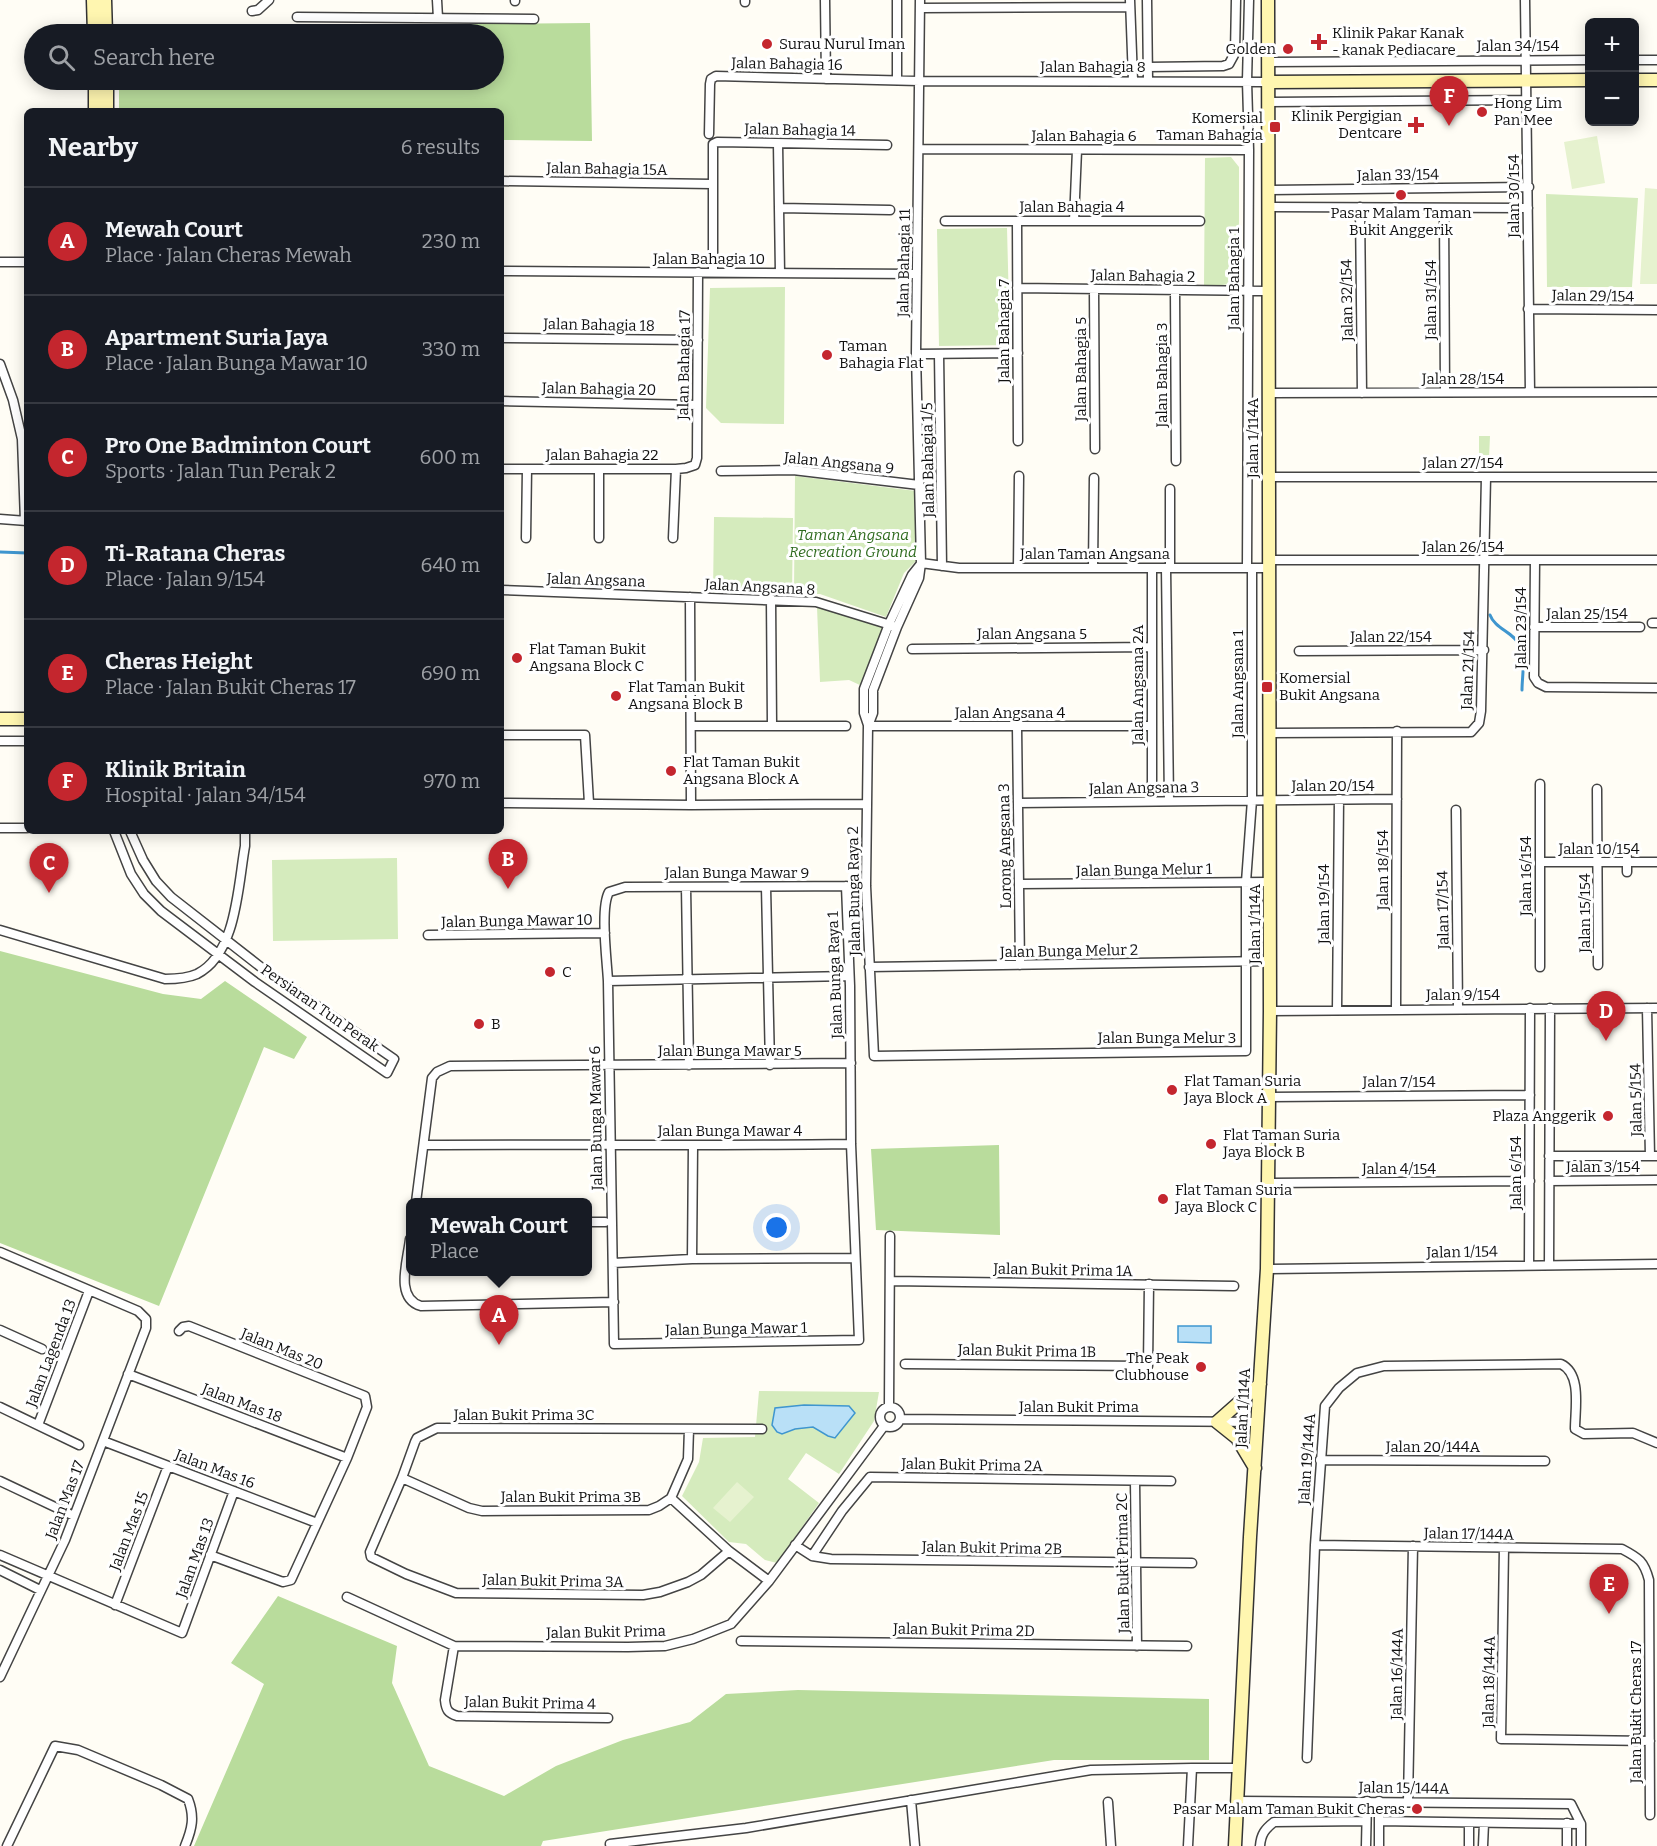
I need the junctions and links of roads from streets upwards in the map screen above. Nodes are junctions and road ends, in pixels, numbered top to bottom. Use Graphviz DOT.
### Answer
graph roads {
  1 [pos="93,0"];
  2 [pos="105,0"];
  3 [pos="269,0"];
  4 [pos="437,0"];
  5 [pos="825,0"];
  6 [pos="897,0"];
  7 [pos="1147,0"];
  8 [pos="1236,0"];
  9 [pos="1249,0"];
  10 [pos="1268,0"];
  11 [pos="1525,0"];
  12 [pos="920,4"];
  13 [pos="1130,4"];
  14 [pos="252,11"];
  15 [pos="297,16"];
  16 [pos="438,18"];
  17 [pos="534,19"];
  18 [pos="94,24"];
  19 [pos="106,24"];
  20 [pos="1585,60"];
  21 [pos="1639,60"];
  22 [pos="1657,60"];
  23 [pos="1525,61"];
  24 [pos="1268,62"];
  25 [pos="1148,67"];
  26 [pos="826,79"];
  27 [pos="897,80"];
  28 [pos="1133,80"];
  29 [pos="1148,80"];
  30 [pos="1525,80"];
  31 [pos="1585,80"];
  32 [pos="1639,80"];
  33 [pos="1657,80"];
  34 [pos="919,81"];
  35 [pos="1247,81"];
  36 [pos="1267,82"];
  37 [pos="95,90"];
  38 [pos="107,90"];
  39 [pos="1527,100"];
  40 [pos="1268,102"];
  41 [pos="95,108"];
  42 [pos="107,108"];
  43 [pos="709,134"];
  44 [pos="778,144"];
  45 [pos="887,145"];
  46 [pos="920,149"];
  47 [pos="1077,150"];
  48 [pos="1249,150"];
  49 [pos="504,181"];
  50 [pos="712,184"];
  51 [pos="1529,187"];
  52 [pos="1268,190"];
  53 [pos="1268,207"];
  54 [pos="1360,207"];
  55 [pos="1444,207"];
  56 [pos="1528,207"];
  57 [pos="780,208"];
  58 [pos="890,210"];
  59 [pos="945,221"];
  60 [pos="1017,221"];
  61 [pos="1074,221"];
  62 [pos="1200,221"];
  63 [pos="0,262"];
  64 [pos="24,262"];
  65 [pos="504,271"];
  66 [pos="698,272"];
  67 [pos="713,272"];
  68 [pos="780,273"];
  69 [pos="917,274"];
  70 [pos="1017,288"];
  71 [pos="1094,289"];
  72 [pos="1175,290"];
  73 [pos="1247,291"];
  74 [pos="1268,291"];
  75 [pos="1528,309"];
  76 [pos="1657,310"];
  77 [pos="504,338"];
  78 [pos="698,340"];
  79 [pos="1018,353"];
  80 [pos="916,354"];
  81 [pos="939,354"];
  82 [pos="0,364"];
  83 [pos="1530,392"];
  84 [pos="1657,392"];
  85 [pos="1268,393"];
  86 [pos="1362,393"];
  87 [pos="1444,393"];
  88 [pos="504,401"];
  89 [pos="697,405"];
  90 [pos="1018,441"];
  91 [pos="1095,449"];
  92 [pos="697,458"];
  93 [pos="1176,461"];
  94 [pos="504,469"];
  95 [pos="526,469"];
  96 [pos="599,469"];
  97 [pos="676,469"];
  98 [pos="721,471"];
  99 [pos="1019,476"];
  100 [pos="1269,477"];
  101 [pos="1486,477"];
  102 [pos="1657,477"];
  103 [pos="1094,478"];
  104 [pos="24,480"];
  105 [pos="919,485"];
  106 [pos="1170,489"];
  107 [pos="0,519"];
  108 [pos="24,521"];
  109 [pos="526,538"];
  110 [pos="599,538"];
  111 [pos="673,538"];
  112 [pos="1484,560"];
  113 [pos="1535,560"];
  114 [pos="1657,560"];
  115 [pos="921,563"];
  116 [pos="1269,564"];
  117 [pos="942,566"];
  118 [pos="1018,568"];
  119 [pos="1093,568"];
  120 [pos="1152,568"];
  121 [pos="1168,568"];
  122 [pos="1249,568"];
  123 [pos="504,590"];
  124 [pos="690,597"];
  125 [pos="771,600"];
  126 [pos="893,626"];
  127 [pos="1534,627"];
  128 [pos="1640,627"];
  129 [pos="1152,647"];
  130 [pos="912,649"];
  131 [pos="1484,650"];
  132 [pos="1299,651"];
  133 [pos="1657,688"];
  134 [pos="0,719"];
  135 [pos="24,719"];
  136 [pos="772,725"];
  137 [pos="691,726"];
  138 [pos="846,726"];
  139 [pos="868,726"];
  140 [pos="1152,726"];
  141 [pos="1017,727"];
  142 [pos="1397,731"];
  143 [pos="1269,734"];
  144 [pos="504,735"];
  145 [pos="0,741"];
  146 [pos="24,741"];
  147 [pos="1540,784"];
  148 [pos="1597,789"];
  149 [pos="1397,799"];
  150 [pos="1252,800"];
  151 [pos="1269,800"];
  152 [pos="1339,800"];
  153 [pos="1152,801"];
  154 [pos="1169,801"];
  155 [pos="1018,802"];
  156 [pos="504,803"];
  157 [pos="589,803"];
  158 [pos="866,804"];
  159 [pos="691,806"];
  160 [pos="1456,810"];
  161 [pos="0,828"];
  162 [pos="24,828"];
  163 [pos="115,834"];
  164 [pos="131,834"];
  165 [pos="245,834"];
  166 [pos="1627,860"];
  167 [pos="1540,862"];
  168 [pos="1599,862"];
  169 [pos="1657,862"];
  170 [pos="1627,872"];
  171 [pos="1246,882"];
  172 [pos="1270,882"];
  173 [pos="1019,884"];
  174 [pos="846,886"];
  175 [pos="866,886"];
  176 [pos="686,887"];
  177 [pos="766,887"];
  178 [pos="609,892"];
  179 [pos="0,930"];
  180 [pos="605,933"];
  181 [pos="428,935"];
  182 [pos="227,940"];
  183 [pos="219,953"];
  184 [pos="1246,962"];
  185 [pos="1270,962"];
  186 [pos="1020,965"];
  187 [pos="1598,965"];
  188 [pos="869,967"];
  189 [pos="1540,967"];
  190 [pos="849,976"];
  191 [pos="769,978"];
  192 [pos="687,980"];
  193 [pos="608,981"];
  194 [pos="1530,1008"];
  195 [pos="1550,1008"];
  196 [pos="1647,1008"];
  197 [pos="1657,1008"];
  198 [pos="1396,1009"];
  199 [pos="1458,1009"];
  200 [pos="1337,1010"];
  201 [pos="1270,1011"];
  202 [pos="874,1056"];
  203 [pos="850,1064"];
  204 [pos="689,1065"];
  205 [pos="770,1065"];
  206 [pos="609,1066"];
  207 [pos="1530,1095"];
  208 [pos="1269,1097"];
  209 [pos="609,1144"];
  210 [pos="851,1144"];
  211 [pos="424,1145"];
  212 [pos="693,1146"];
  213 [pos="1549,1156"];
  214 [pos="1654,1156"];
  215 [pos="1549,1180"];
  216 [pos="1657,1180"];
  217 [pos="1530,1181"];
  218 [pos="1268,1183"];
  219 [pos="417,1198"];
  220 [pos="592,1222"];
  221 [pos="605,1222"];
  222 [pos="890,1236"];
  223 [pos="0,1252"];
  224 [pos="855,1258"];
  225 [pos="692,1259"];
  226 [pos="613,1263"];
  227 [pos="1657,1263"];
  228 [pos="1530,1265"];
  229 [pos="1549,1265"];
  230 [pos="1267,1269"];
  231 [pos="406,1276"];
  232 [pos="891,1281"];
  233 [pos="1149,1284"];
  234 [pos="1234,1286"];
  235 [pos="89,1291"];
  236 [pos="614,1302"];
  237 [pos="0,1330"];
  238 [pos="179,1330"];
  239 [pos="614,1344"];
  240 [pos="42,1349"];
  241 [pos="905,1364"];
  242 [pos="128,1374"];
  243 [pos="1260,1384"];
  244 [pos="0,1407"];
  245 [pos="889,1407"];
  246 [pos="900,1419"];
  247 [pos="1217,1422"];
  248 [pos="1257,1422"];
  249 [pos="38,1425"];
  250 [pos="884,1426"];
  251 [pos="689,1429"];
  252 [pos="762,1429"];
  253 [pos="103,1441"];
  254 [pos="1657,1443"];
  255 [pos="79,1445"];
  256 [pos="346,1458"];
  257 [pos="1320,1460"];
  258 [pos="1545,1461"];
  259 [pos="168,1466"];
  260 [pos="1255,1468"];
  261 [pos="402,1478"];
  262 [pos="0,1480"];
  263 [pos="1135,1481"];
  264 [pos="1171,1481"];
  265 [pos="234,1491"];
  266 [pos="671,1498"];
  267 [pos="74,1516"];
  268 [pos="317,1523"];
  269 [pos="795,1545"];
  270 [pos="1315,1545"];
  271 [pos="1413,1546"];
  272 [pos="1504,1548"];
  273 [pos="1622,1549"];
  274 [pos="729,1551"];
  275 [pos="0,1555"];
  276 [pos="210,1556"];
  277 [pos="812,1556"];
  278 [pos="371,1557"];
  279 [pos="1136,1563"];
  280 [pos="1192,1563"];
  281 [pos="0,1570"];
  282 [pos="48,1577"];
  283 [pos="769,1581"];
  284 [pos="40,1590"];
  285 [pos="347,1597"];
  286 [pos="115,1605"];
  287 [pos="741,1641"];
  288 [pos="454,1646"];
  289 [pos="1137,1646"];
  290 [pos="1187,1646"];
  291 [pos="0,1677"];
  292 [pos="608,1718"];
  293 [pos="1650,1742"];
  294 [pos="1307,1758"];
  295 [pos="1192,1768"];
  296 [pos="1238,1768"];
  297 [pos="911,1800"];
  298 [pos="1237,1801"];
  299 [pos="1367,1801"];
  300 [pos="1379,1801"];
  301 [pos="1408,1801"];
  302 [pos="1108,1802"];
  303 [pos="1650,1815"];
  304 [pos="1366,1821"];
  305 [pos="1379,1821"];
  306 [pos="1469,1822"];
  307 [pos="1484,1823"];
  308 [pos="1567,1823"];
  309 [pos="1581,1824"];
  310 [pos="610,1844"];
  311 [pos="8,1846"];
  312 [pos="185,1846"];
  313 [pos="915,1846"];
  314 [pos="1111,1846"];
  315 [pos="1188,1846"];
  316 [pos="1235,1846"];
  317 [pos="1260,1846"];
  318 [pos="1366,1846"];
  319 [pos="1379,1846"];
  320 [pos="1469,1846"];
  321 [pos="1483,1846"];
  322 [pos="1567,1846"];
  323 [pos="1581,1846"];
  1 -- 18 [label="street"];
  2 -- 19 [label="street"];
  3 -- 14 [label="street"];
  4 -- 16 [label="street"];
  5 -- 26 [label="street"];
  6 -- 27 [label="street"];
  7 -- 25 [label="street"];
  8 -- 25 [label="street"];
  9 -- 35 [label="street, Jalan Bahagia 1"];
  10 -- 24 [label="street, Jalan 1/114A"];
  11 -- 23 [label="street, Jalan 30/154"];
  12 -- 13 [label="street"];
  12 -- 34 [label="street, Jalan Bahagia 11"];
  13 -- 28 [label="street"];
  15 -- 16 [label="street"];
  16 -- 17 [label="street"];
  20 -- 23 [label="street, Jalan 34/154"];
  21 -- 22 [label="street"];
  23 -- 24 [label="street, Jalan 34/154"];
  23 -- 30 [label="street, Jalan 30/154"];
  24 -- 36 [label="street, Jalan 1/114A"];
  25 -- 29 [label="street"];
  26 -- 27 [label="street, Jalan Bahagia 16"];
  26 -- 43 [label="street, Jalan Bahagia 16"];
  27 -- 34 [label="street, Jalan Bahagia 16"];
  28 -- 29 [label="street, Jalan Bahagia 8"];
  28 -- 34 [label="street, Jalan Bahagia 8"];
  29 -- 35 [label="street, Jalan Bahagia 8"];
  30 -- 31 [label="street"];
  30 -- 36 [label="street"];
  30 -- 39 [label="street, Jalan 30/154"];
  32 -- 33 [label="street"];
  34 -- 46 [label="street, Jalan Bahagia 11"];
  35 -- 36 [label="street, Jalan Bahagia 8"];
  35 -- 48 [label="street, Jalan Bahagia 1"];
  36 -- 40 [label="street, Jalan 1/114A"];
  37 -- 41 [label="street"];
  38 -- 42 [label="street"];
  39 -- 40 [label="street"];
  39 -- 51 [label="street, Jalan 30/154"];
  40 -- 52 [label="street, Jalan 1/114A"];
  44 -- 45 [label="street, Jalan Bahagia 14"];
  44 -- 50 [label="street, Jalan Bahagia 14"];
  44 -- 57 [label="street"];
  46 -- 47 [label="street, Jalan Bahagia 6"];
  46 -- 69 [label="street, Jalan Bahagia 11"];
  47 -- 48 [label="street, Jalan Bahagia 6"];
  47 -- 61 [label="street"];
  48 -- 73 [label="street, Jalan Bahagia 1"];
  49 -- 50 [label="street, Jalan Bahagia 15A"];
  50 -- 67 [label="street"];
  51 -- 52 [label="street, Jalan 33/154"];
  51 -- 56 [label="street, Jalan 30/154"];
  52 -- 53 [label="street, Jalan 1/114A"];
  53 -- 54 [label="street"];
  53 -- 74 [label="street, Jalan 1/114A"];
  54 -- 55 [label="street"];
  54 -- 86 [label="street, Jalan 32/154"];
  55 -- 56 [label="street"];
  55 -- 87 [label="street, Jalan 31/154"];
  56 -- 75 [label="street, Jalan 30/154"];
  57 -- 58 [label="street"];
  57 -- 68 [label="street"];
  59 -- 60 [label="street, Jalan Bahagia 4"];
  60 -- 61 [label="street, Jalan Bahagia 4"];
  60 -- 70 [label="street, Jalan Bahagia 7"];
  61 -- 62 [label="street, Jalan Bahagia 4"];
  63 -- 64 [label="street"];
  65 -- 66 [label="street, Jalan Bahagia 10"];
  66 -- 67 [label="street, Jalan Bahagia 10"];
  66 -- 78 [label="street, Jalan Bahagia 17"];
  67 -- 68 [label="street, Jalan Bahagia 10"];
  68 -- 69 [label="street, Jalan Bahagia 10"];
  69 -- 80 [label="street, Jalan Bahagia 11"];
  70 -- 71 [label="street, Jalan Bahagia 2"];
  70 -- 79 [label="street, Jalan Bahagia 7"];
  71 -- 72 [label="street, Jalan Bahagia 2"];
  71 -- 91 [label="street, Jalan Bahagia 5"];
  72 -- 73 [label="street, Jalan Bahagia 2"];
  72 -- 93 [label="street, Jalan Bahagia 3"];
  73 -- 74 [label="street, Jalan Bahagia 2"];
  73 -- 122 [label="street, Jalan Bahagia 1"];
  74 -- 85 [label="street, Jalan 1/114A"];
  75 -- 76 [label="street, Jalan 29/154"];
  75 -- 83 [label="street, Jalan 30/154"];
  77 -- 78 [label="street, Jalan Bahagia 18"];
  78 -- 89 [label="street, Jalan Bahagia 17"];
  79 -- 81 [label="street"];
  79 -- 90 [label="street, Jalan Bahagia 7"];
  80 -- 81 [label="street"];
  80 -- 105 [label="street, Jalan Bahagia 11"];
  81 -- 117 [label="street, Jalan Bahagia 1/5"];
  82 -- 104 [label="street"];
  83 -- 84 [label="street, Jalan 28/154"];
  83 -- 87 [label="street, Jalan 28/154"];
  85 -- 86 [label="street, Jalan 28/154"];
  85 -- 100 [label="street, Jalan 1/114A"];
  86 -- 87 [label="street, Jalan 28/154"];
  88 -- 89 [label="street, Jalan Bahagia 20"];
  89 -- 92 [label="street, Jalan Bahagia 17"];
  92 -- 97 [label="street, Jalan Bahagia 22"];
  94 -- 95 [label="street, Jalan Bahagia 22"];
  95 -- 96 [label="street, Jalan Bahagia 22"];
  95 -- 109 [label="street"];
  96 -- 97 [label="street, Jalan Bahagia 22"];
  96 -- 110 [label="street"];
  97 -- 111 [label="street"];
  98 -- 105 [label="street, Jalan Angsana 9"];
  99 -- 118 [label="street"];
  100 -- 101 [label="street, Jalan 27/154"];
  100 -- 116 [label="street, Jalan 1/114A"];
  101 -- 102 [label="street, Jalan 27/154"];
  101 -- 112 [label="street, Jalan 21/154"];
  103 -- 119 [label="street"];
  105 -- 115 [label="street, Jalan Bahagia 11"];
  106 -- 121 [label="street"];
  107 -- 108 [label="street"];
  112 -- 113 [label="street, Jalan 26/154"];
  112 -- 116 [label="street, Jalan 26/154"];
  112 -- 131 [label="street, Jalan 21/154"];
  113 -- 114 [label="street, Jalan 26/154"];
  113 -- 127 [label="street, Jalan 23/154"];
  115 -- 117 [label="street, Jalan Taman Angsana"];
  115 -- 126 [label="street, Jalan Bunga Raya 2"];
  116 -- 122 [label="street, Jalan Taman Angsana"];
  116 -- 143 [label="street, Jalan 1/114A"];
  117 -- 118 [label="street, Jalan Taman Angsana"];
  118 -- 119 [label="street, Jalan Taman Angsana"];
  119 -- 120 [label="street, Jalan Taman Angsana"];
  120 -- 121 [label="street, Jalan Taman Angsana"];
  120 -- 129 [label="street, Jalan Angsana 2A"];
  121 -- 122 [label="street, Jalan Taman Angsana"];
  121 -- 154 [label="street"];
  122 -- 150 [label="street, Jalan Angsana 1"];
  123 -- 124 [label="street, Jalan Angsana"];
  124 -- 125 [label="street, Jalan Angsana 8"];
  124 -- 137 [label="street"];
  125 -- 126 [label="street, Jalan Angsana 8"];
  125 -- 136 [label="street"];
  126 -- 139 [label="street, Jalan Bunga Raya 2"];
  127 -- 128 [label="street, Jalan 25/154"];
  127 -- 133 [label="street, Jalan 23/154"];
  129 -- 130 [label="street, Jalan Angsana 5"];
  129 -- 140 [label="street, Jalan Angsana 2A"];
  131 -- 132 [label="street, Jalan 22/154"];
  131 -- 142 [label="street, Jalan 21/154"];
  134 -- 135 [label="street"];
  136 -- 137 [label="street"];
  136 -- 138 [label="street"];
  137 -- 159 [label="street"];
  139 -- 141 [label="street, Jalan Angsana 4"];
  139 -- 158 [label="street, Jalan Bunga Raya 2"];
  140 -- 141 [label="street, Jalan Angsana 4"];
  140 -- 153 [label="street, Jalan Angsana 2A"];
  141 -- 155 [label="street, Lorong Angsana 3"];
  142 -- 143 [label="street, Jalan 21/154"];
  142 -- 149 [label="street, Jalan 18/154"];
  143 -- 151 [label="street, Jalan 1/114A"];
  144 -- 157 [label="street"];
  145 -- 146 [label="street"];
  147 -- 167 [label="street, Jalan 16/154"];
  148 -- 168 [label="street, Jalan 15/154"];
  149 -- 152 [label="street, Jalan 20/154"];
  149 -- 198 [label="street, Jalan 18/154"];
  150 -- 151 [label="street, Jalan Angsana 3"];
  150 -- 154 [label="street, Jalan Angsana 3"];
  150 -- 171 [label="street, Jalan Bunga Melur 3"];
  151 -- 152 [label="street, Jalan 20/154"];
  151 -- 172 [label="street, Jalan 1/114A"];
  152 -- 200 [label="street, Jalan 19/154"];
  153 -- 154 [label="street, Jalan Angsana 3"];
  153 -- 155 [label="street, Jalan Angsana 3"];
  155 -- 173 [label="street, Lorong Angsana 3"];
  156 -- 157 [label="street"];
  157 -- 159 [label="street"];
  158 -- 159 [label="street"];
  158 -- 175 [label="street, Jalan Bunga Raya 2"];
  160 -- 199 [label="street, Jalan 17/154"];
  161 -- 162 [label="street"];
  163 -- 183 [label="street, Persiaran Tun Perak"];
  164 -- 182 [label="street, Persiaran Tun Perak"];
  165 -- 182 [label="street"];
  166 -- 168 [label="street, Jalan 10/154"];
  166 -- 169 [label="street, Jalan 10/154"];
  166 -- 170 [label="street"];
  167 -- 168 [label="street, Jalan 10/154"];
  167 -- 189 [label="street, Jalan 16/154"];
  168 -- 187 [label="street, Jalan 15/154"];
  171 -- 172 [label="street, Jalan Bunga Melur 1"];
  171 -- 173 [label="street, Jalan Bunga Melur 1"];
  171 -- 184 [label="street, Jalan Bunga Melur 3"];
  172 -- 185 [label="street, Jalan 1/114A"];
  173 -- 186 [label="street, Lorong Angsana 3"];
  174 -- 175 [label="street, Jalan Bunga Mawar 9"];
  174 -- 177 [label="street, Jalan Bunga Mawar 9"];
  174 -- 190 [label="street, Jalan Bunga Raya 1"];
  175 -- 188 [label="street, Jalan Bunga Raya 2"];
  176 -- 177 [label="street, Jalan Bunga Mawar 9"];
  176 -- 178 [label="street, Jalan Bunga Mawar 9"];
  176 -- 192 [label="street"];
  177 -- 191 [label="street"];
  178 -- 180 [label="street, Jalan Bunga Mawar 6"];
  179 -- 183 [label="street"];
  180 -- 181 [label="street, Jalan Bunga Mawar 10"];
  180 -- 193 [label="street, Jalan Bunga Mawar 6"];
  182 -- 183 [label="street"];
  182 -- 183 [label="street, Persiaran Tun Perak"];
  184 -- 185 [label="street, Jalan Bunga Melur 2"];
  184 -- 186 [label="street, Jalan Bunga Melur 2"];
  184 -- 202 [label="street, Jalan Bunga Melur 3"];
  185 -- 201 [label="street, Jalan 1/114A"];
  186 -- 188 [label="street, Jalan Bunga Melur 2"];
  188 -- 202 [label="street, Jalan Bunga Raya 2"];
  190 -- 191 [label="street"];
  190 -- 203 [label="street, Jalan Bunga Raya 1"];
  191 -- 192 [label="street"];
  191 -- 205 [label="street"];
  192 -- 193 [label="street"];
  192 -- 204 [label="street"];
  193 -- 206 [label="street, Jalan Bunga Mawar 6"];
  194 -- 195 [label="street, Jalan 9/154"];
  194 -- 199 [label="street, Jalan 9/154"];
  194 -- 207 [label="street, Jalan 6/154"];
  195 -- 196 [label="street, Jalan 9/154"];
  195 -- 213 [label="street"];
  196 -- 197 [label="street, Jalan 9/154"];
  196 -- 214 [label="street, Jalan 5/154"];
  198 -- 199 [label="street, Jalan 9/154"];
  198 -- 200 [label="street, Jalan 9/154"];
  200 -- 201 [label="street, Jalan 9/154"];
  201 -- 208 [label="street, Jalan 1/114A"];
  203 -- 205 [label="street, Jalan Bunga Mawar 5"];
  203 -- 210 [label="street"];
  204 -- 205 [label="street, Jalan Bunga Mawar 5"];
  204 -- 206 [label="street, Jalan Bunga Mawar 5"];
  206 -- 209 [label="street, Jalan Bunga Mawar 6"];
  206 -- 211 [label="street, Jalan Bunga Mawar 5"];
  207 -- 208 [label="street, Jalan 7/154"];
  207 -- 217 [label="street, Jalan 6/154"];
  208 -- 218 [label="street, Jalan 1/114A"];
  209 -- 211 [label="street, Jalan Bunga Mawar 4"];
  209 -- 212 [label="street, Jalan Bunga Mawar 4"];
  209 -- 226 [label="street, Jalan Bunga Mawar 6"];
  210 -- 212 [label="street, Jalan Bunga Mawar 4"];
  210 -- 224 [label="street"];
  211 -- 219 [label="street"];
  212 -- 225 [label="street"];
  213 -- 214 [label="street, Jalan 3/154"];
  213 -- 215 [label="street"];
  215 -- 216 [label="street, Jalan 3/154"];
  215 -- 229 [label="street"];
  217 -- 218 [label="street, Jalan 4/154"];
  217 -- 228 [label="street, Jalan 6/154"];
  218 -- 230 [label="street, Jalan 1/114A"];
  220 -- 221 [label="street"];
  222 -- 232 [label="street"];
  223 -- 235 [label="street"];
  224 -- 225 [label="street"];
  224 -- 239 [label="street, Jalan Bunga Mawar 1"];
  225 -- 226 [label="street"];
  226 -- 236 [label="street, Jalan Bunga Mawar 6"];
  227 -- 229 [label="street, Jalan 1/154"];
  228 -- 229 [label="street, Jalan 1/154"];
  228 -- 230 [label="street, Jalan 1/154"];
  230 -- 243 [label="street, Jalan 1/114A"];
  231 -- 236 [label="street"];
  232 -- 233 [label="street, Jalan Bukit Prima 1A"];
  232 -- 245 [label="street"];
  233 -- 234 [label="street, Jalan Bukit Prima 1A"];
  233 -- 241 [label="street, Jalan Bukit Prima 1B"];
  235 -- 242 [label="street, Jalan Mas 17"];
  235 -- 249 [label="street, Jalan Lagenda 13"];
  236 -- 239 [label="street, Jalan Bunga Mawar 6"];
  237 -- 240 [label="street"];
  238 -- 256 [label="street, Jalan Mas 20"];
  242 -- 253 [label="street, Jalan Mas 17"];
  242 -- 256 [label="street, Jalan Mas 18"];
  243 -- 247 [label="street"];
  243 -- 248 [label="street, Jalan 1/114A"];
  244 -- 249 [label="street"];
  245 -- 246 [label="street"];
  245 -- 250 [label="street"];
  246 -- 247 [label="street, Jalan Bukit Prima"];
  246 -- 250 [label="street"];
  247 -- 248 [label="street, Jalan Bukit Prima"];
  247 -- 260 [label="street"];
  248 -- 260 [label="street, Jalan 1/114A"];
  249 -- 255 [label="street"];
  250 -- 269 [label="street, Jalan Bukit Prima"];
  251 -- 252 [label="street, Jalan Bukit Prima 3C"];
  251 -- 261 [label="street, Jalan Bukit Prima 3C"];
  251 -- 266 [label="street"];
  253 -- 259 [label="street, Jalan Mas 16"];
  253 -- 267 [label="street, Jalan Mas 17"];
  254 -- 257 [label="street, Jalan 19/144A"];
  256 -- 268 [label="street"];
  257 -- 258 [label="street, Jalan 20/144A"];
  257 -- 270 [label="street, Jalan 19/144A"];
  259 -- 265 [label="street, Jalan Mas 16"];
  259 -- 286 [label="street, Jalan Mas 15"];
  260 -- 296 [label="street, Jalan 1/114A"];
  261 -- 266 [label="street, Jalan Bukit Prima 3B"];
  261 -- 278 [label="street, Jalan Bukit Prima 3C"];
  262 -- 267 [label="street"];
  263 -- 264 [label="street, Jalan Bukit Prima 2A"];
  263 -- 277 [label="street, Jalan Bukit Prima 2A"];
  263 -- 279 [label="street, Jalan Bukit Prima 2C"];
  265 -- 268 [label="street, Jalan Mas 16"];
  265 -- 276 [label="street, Jalan Mas 13"];
  266 -- 274 [label="street"];
  267 -- 282 [label="street, Jalan Mas 17"];
  268 -- 276 [label="street"];
  269 -- 277 [label="street, Jalan Bukit Prima 2B"];
  269 -- 283 [label="street, Jalan Bukit Prima"];
  270 -- 271 [label="street, Jalan 17/144A"];
  270 -- 294 [label="street, Jalan 19/144A"];
  271 -- 272 [label="street, Jalan 17/144A"];
  271 -- 301 [label="street, Jalan 16/144A"];
  272 -- 273 [label="street, Jalan 17/144A"];
  272 -- 293 [label="street, Jalan 18/144A"];
  273 -- 293 [label="street, Jalan Bukit Cheras 17"];
  274 -- 278 [label="street, Jalan Bukit Prima 3A"];
  274 -- 283 [label="street"];
  275 -- 282 [label="street"];
  276 -- 286 [label="street, Jalan Mas 13"];
  277 -- 279 [label="street, Jalan Bukit Prima 2B"];
  279 -- 280 [label="street, Jalan Bukit Prima 2B"];
  279 -- 289 [label="street, Jalan Bukit Prima 2C"];
  281 -- 284 [label="street"];
  282 -- 284 [label="street, Jalan Mas 17"];
  282 -- 286 [label="street"];
  283 -- 288 [label="street, Jalan Bukit Prima"];
  284 -- 291 [label="street, Jalan Mas 17"];
  285 -- 288 [label="street, Jalan Bukit Prima"];
  287 -- 289 [label="street, Jalan Bukit Prima 2D"];
  288 -- 292 [label="street, Jalan Bukit Prima 4"];
  289 -- 290 [label="street, Jalan Bukit Prima 2D"];
  293 -- 303 [label="street, Jalan Bukit Cheras 17"];
  295 -- 296 [label="street"];
  295 -- 297 [label="street"];
  295 -- 315 [label="street"];
  296 -- 298 [label="street, Jalan 1/114A"];
  297 -- 310 [label="street"];
  297 -- 313 [label="street"];
  298 -- 299 [label="street, Jalan 15/144A"];
  298 -- 316 [label="street, Jalan 1/114A"];
  299 -- 300 [label="street, Jalan 15/144A"];
  299 -- 304 [label="street"];
  300 -- 301 [label="street, Jalan 15/144A"];
  300 -- 305 [label="street"];
  301 -- 309 [label="street, Jalan 15/144A"];
  302 -- 314 [label="street"];
  304 -- 317 [label="street"];
  304 -- 318 [label="street"];
  305 -- 306 [label="street"];
  305 -- 319 [label="street"];
  306 -- 307 [label="street"];
  306 -- 320 [label="street"];
  307 -- 308 [label="street"];
  307 -- 321 [label="street"];
  308 -- 309 [label="street"];
  308 -- 322 [label="street"];
  309 -- 323 [label="street"];
  311 -- 312 [label="street"];
}
